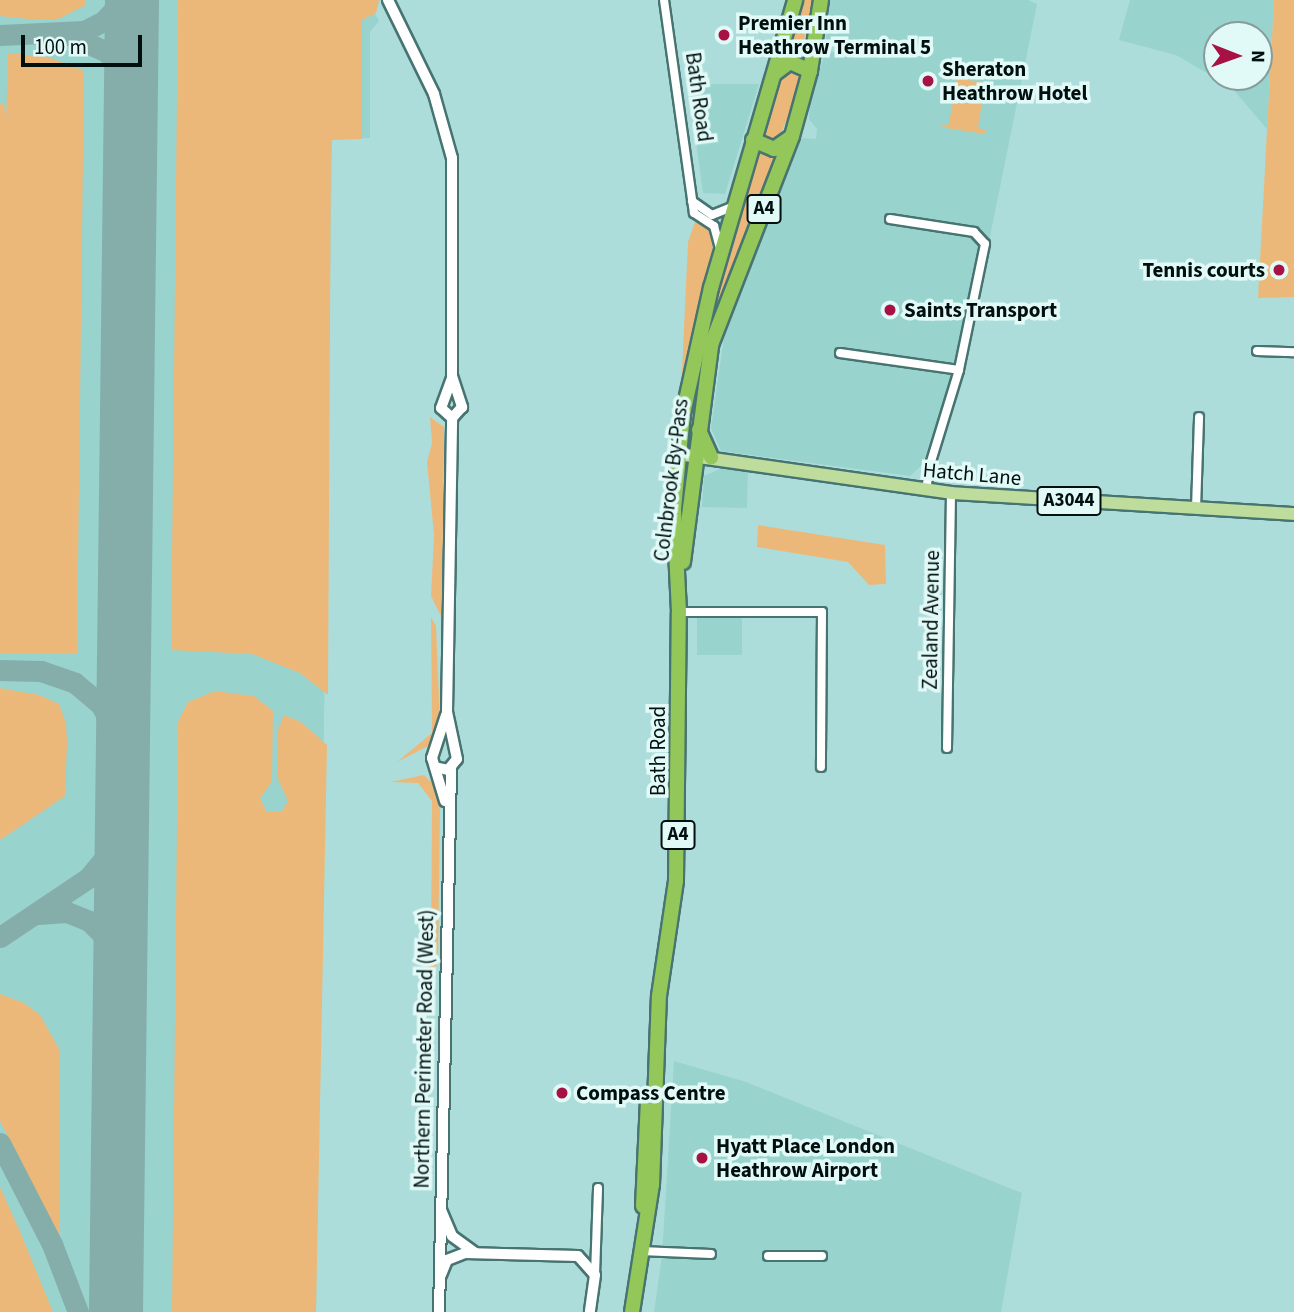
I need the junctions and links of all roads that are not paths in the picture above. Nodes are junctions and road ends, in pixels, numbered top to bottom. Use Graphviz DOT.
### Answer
graph roads {
  1 [pos="388,0"];
  2 [pos="664,0"];
  3 [pos="794,0"];
  4 [pos="821,0"];
  5 [pos="810,71"];
  6 [pos="771,79"];
  7 [pos="792,136"];
  8 [pos="752,140"];
  9 [pos="692,201"];
  10 [pos="734,206"];
  11 [pos="890,219"];
  12 [pos="721,255"];
  13 [pos="1257,351"];
  14 [pos="1294,352"];
  15 [pos="839,353"];
  16 [pos="959,370"];
  17 [pos="452,399"];
  18 [pos="1199,417"];
  19 [pos="452,418"];
  20 [pos="698,425"];
  21 [pos="711,457"];
  22 [pos="678,459"];
  23 [pos="693,460"];
  24 [pos="732,461"];
  25 [pos="926,491"];
  26 [pos="951,494"];
  27 [pos="1196,509"];
  28 [pos="1294,514"];
  29 [pos="679,590"];
  30 [pos="680,612"];
  31 [pos="447,712"];
  32 [pos="438,747"];
  33 [pos="947,748"];
  34 [pos="454,750"];
  35 [pos="435,767"];
  36 [pos="821,767"];
  37 [pos="451,769"];
  38 [pos="447,813"];
  39 [pos="598,1188"];
  40 [pos="441,1208"];
  41 [pos="596,1240"];
  42 [pos="641,1251"];
  43 [pos="475,1254"];
  44 [pos="711,1254"];
  45 [pos="573,1255"];
  46 [pos="768,1255"];
  47 [pos="822,1256"];
  48 [pos="595,1275"];
  49 [pos="439,1284"];
  50 [pos="439,1312"];
  51 [pos="590,1312"];
  52 [pos="632,1312"];
  1 -- 17 [label="street"];
  2 -- 9 [label="street, Bath Road"];
  3 -- 6 [label="highway, Colnbrook By-Pass / A4"];
  4 -- 5 [label="highway, Colnbrook By-Pass / A4"];
  5 -- 6 [label="highway"];
  5 -- 7 [label="highway, Colnbrook By-Pass / A4"];
  6 -- 8 [label="highway, Colnbrook By-Pass / A4"];
  7 -- 8 [label="highway"];
  7 -- 20 [label="highway, Colnbrook By-Pass / A4"];
  8 -- 10 [label="highway, Colnbrook By-Pass / A4"];
  9 -- 10 [label="street"];
  9 -- 12 [label="street, Bath Road"];
  10 -- 12 [label="highway, Colnbrook By-Pass / A4"];
  11 -- 16 [label="street"];
  12 -- 22 [label="highway, Colnbrook By-Pass / A4"];
  13 -- 14 [label="street"];
  15 -- 16 [label="street"];
  16 -- 25 [label="street"];
  17 -- 19 [label="street"];
  17 -- 19 [label="street"];
  18 -- 27 [label="street"];
  19 -- 31 [label="street"];
  20 -- 21 [label="highway"];
  20 -- 23 [label="highway, Colnbrook By-Pass / A4"];
  21 -- 23 [label="main road, Hatch Lane / A3044"];
  21 -- 24 [label="main road, Hatch Lane / A3044"];
  22 -- 23 [label="main road, Hatch Lane / A3044"];
  22 -- 29 [label="highway, Colnbrook By-Pass / A4"];
  23 -- 24 [label="main road, Hatch Lane / A3044"];
  23 -- 29 [label="highway, Colnbrook By-Pass / A4"];
  24 -- 25 [label="main road, Hatch Lane / A3044"];
  25 -- 26 [label="main road, Hatch Lane / A3044"];
  26 -- 27 [label="main road, Hatch Lane / A3044"];
  26 -- 33 [label="street, Zealand Avenue"];
  27 -- 28 [label="main road, Hatch Lane / A3044"];
  29 -- 30 [label="highway, Bath Road / A4"];
  30 -- 36 [label="street"];
  30 -- 42 [label="highway, Bath Road / A4"];
  31 -- 32 [label="street"];
  31 -- 34 [label="street"];
  32 -- 34 [label="street"];
  32 -- 35 [label="street"];
  34 -- 37 [label="street"];
  35 -- 37 [label="street"];
  35 -- 38 [label="street, Northern Perimeter Road (West)"];
  37 -- 38 [label="street, Northern Perimeter Road (West)"];
  38 -- 40 [label="street, Northern Perimeter Road (West)"];
  39 -- 41 [label="street"];
  40 -- 43 [label="street"];
  40 -- 49 [label="street, Northern Perimeter Road (West)"];
  41 -- 45 [label="street"];
  41 -- 48 [label="street"];
  42 -- 44 [label="street"];
  42 -- 52 [label="highway, Bath Road / A4"];
  43 -- 45 [label="street"];
  43 -- 49 [label="street"];
  45 -- 48 [label="street"];
  46 -- 47 [label="street"];
  48 -- 51 [label="street"];
  49 -- 50 [label="street, Northern Perimeter Road (West)"];
}
